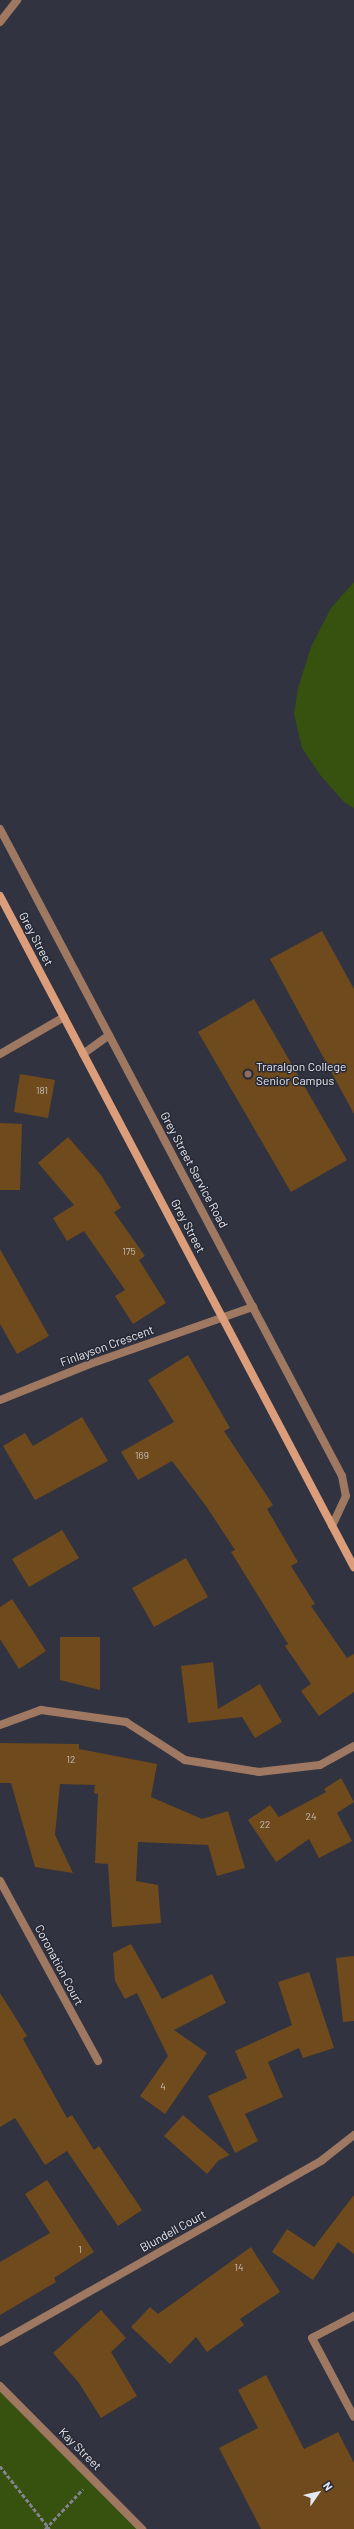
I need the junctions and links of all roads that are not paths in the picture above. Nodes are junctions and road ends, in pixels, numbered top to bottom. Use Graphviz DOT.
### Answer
graph roads {
  1 [pos="17,0"];
  2 [pos="0,22"];
  3 [pos="0,829"];
  4 [pos="0,896"];
  5 [pos="64,1017"];
  6 [pos="109,1035"];
  7 [pos="0,1054"];
  8 [pos="83,1054"];
  9 [pos="253,1307"];
  10 [pos="223,1318"];
  11 [pos="0,1400"];
  12 [pos="332,1526"];
  13 [pos="354,1567"];
  14 [pos="0,1725"];
  15 [pos="354,1746"];
  16 [pos="0,1881"];
  17 [pos="98,2061"];
  18 [pos="354,2135"];
  19 [pos="354,2316"];
  20 [pos="0,2342"];
  21 [pos="0,2386"];
  22 [pos="354,2416"];
  23 [pos="142,2529"];
  1 -- 2 [label="street"];
  3 -- 6 [label="street, Grey Street Service Road"];
  4 -- 5 [label="main road, Grey Street"];
  5 -- 7 [label="street"];
  5 -- 8 [label="main road, Grey Street"];
  6 -- 8 [label="street"];
  6 -- 9 [label="street, Grey Street Service Road"];
  8 -- 10 [label="main road, Grey Street"];
  9 -- 10 [label="street, Finlayson Crescent"];
  9 -- 12 [label="street, Grey Street Service Road"];
  10 -- 11 [label="street, Finlayson Crescent"];
  10 -- 12 [label="main road, Grey Street"];
  12 -- 13 [label="main road, Grey Street"];
  14 -- 15 [label="street"];
  16 -- 17 [label="street, Coronation Court"];
  18 -- 20 [label="street, Blundell Court"];
  19 -- 22 [label="street"];
  21 -- 23 [label="street, Kay Street"];
}
